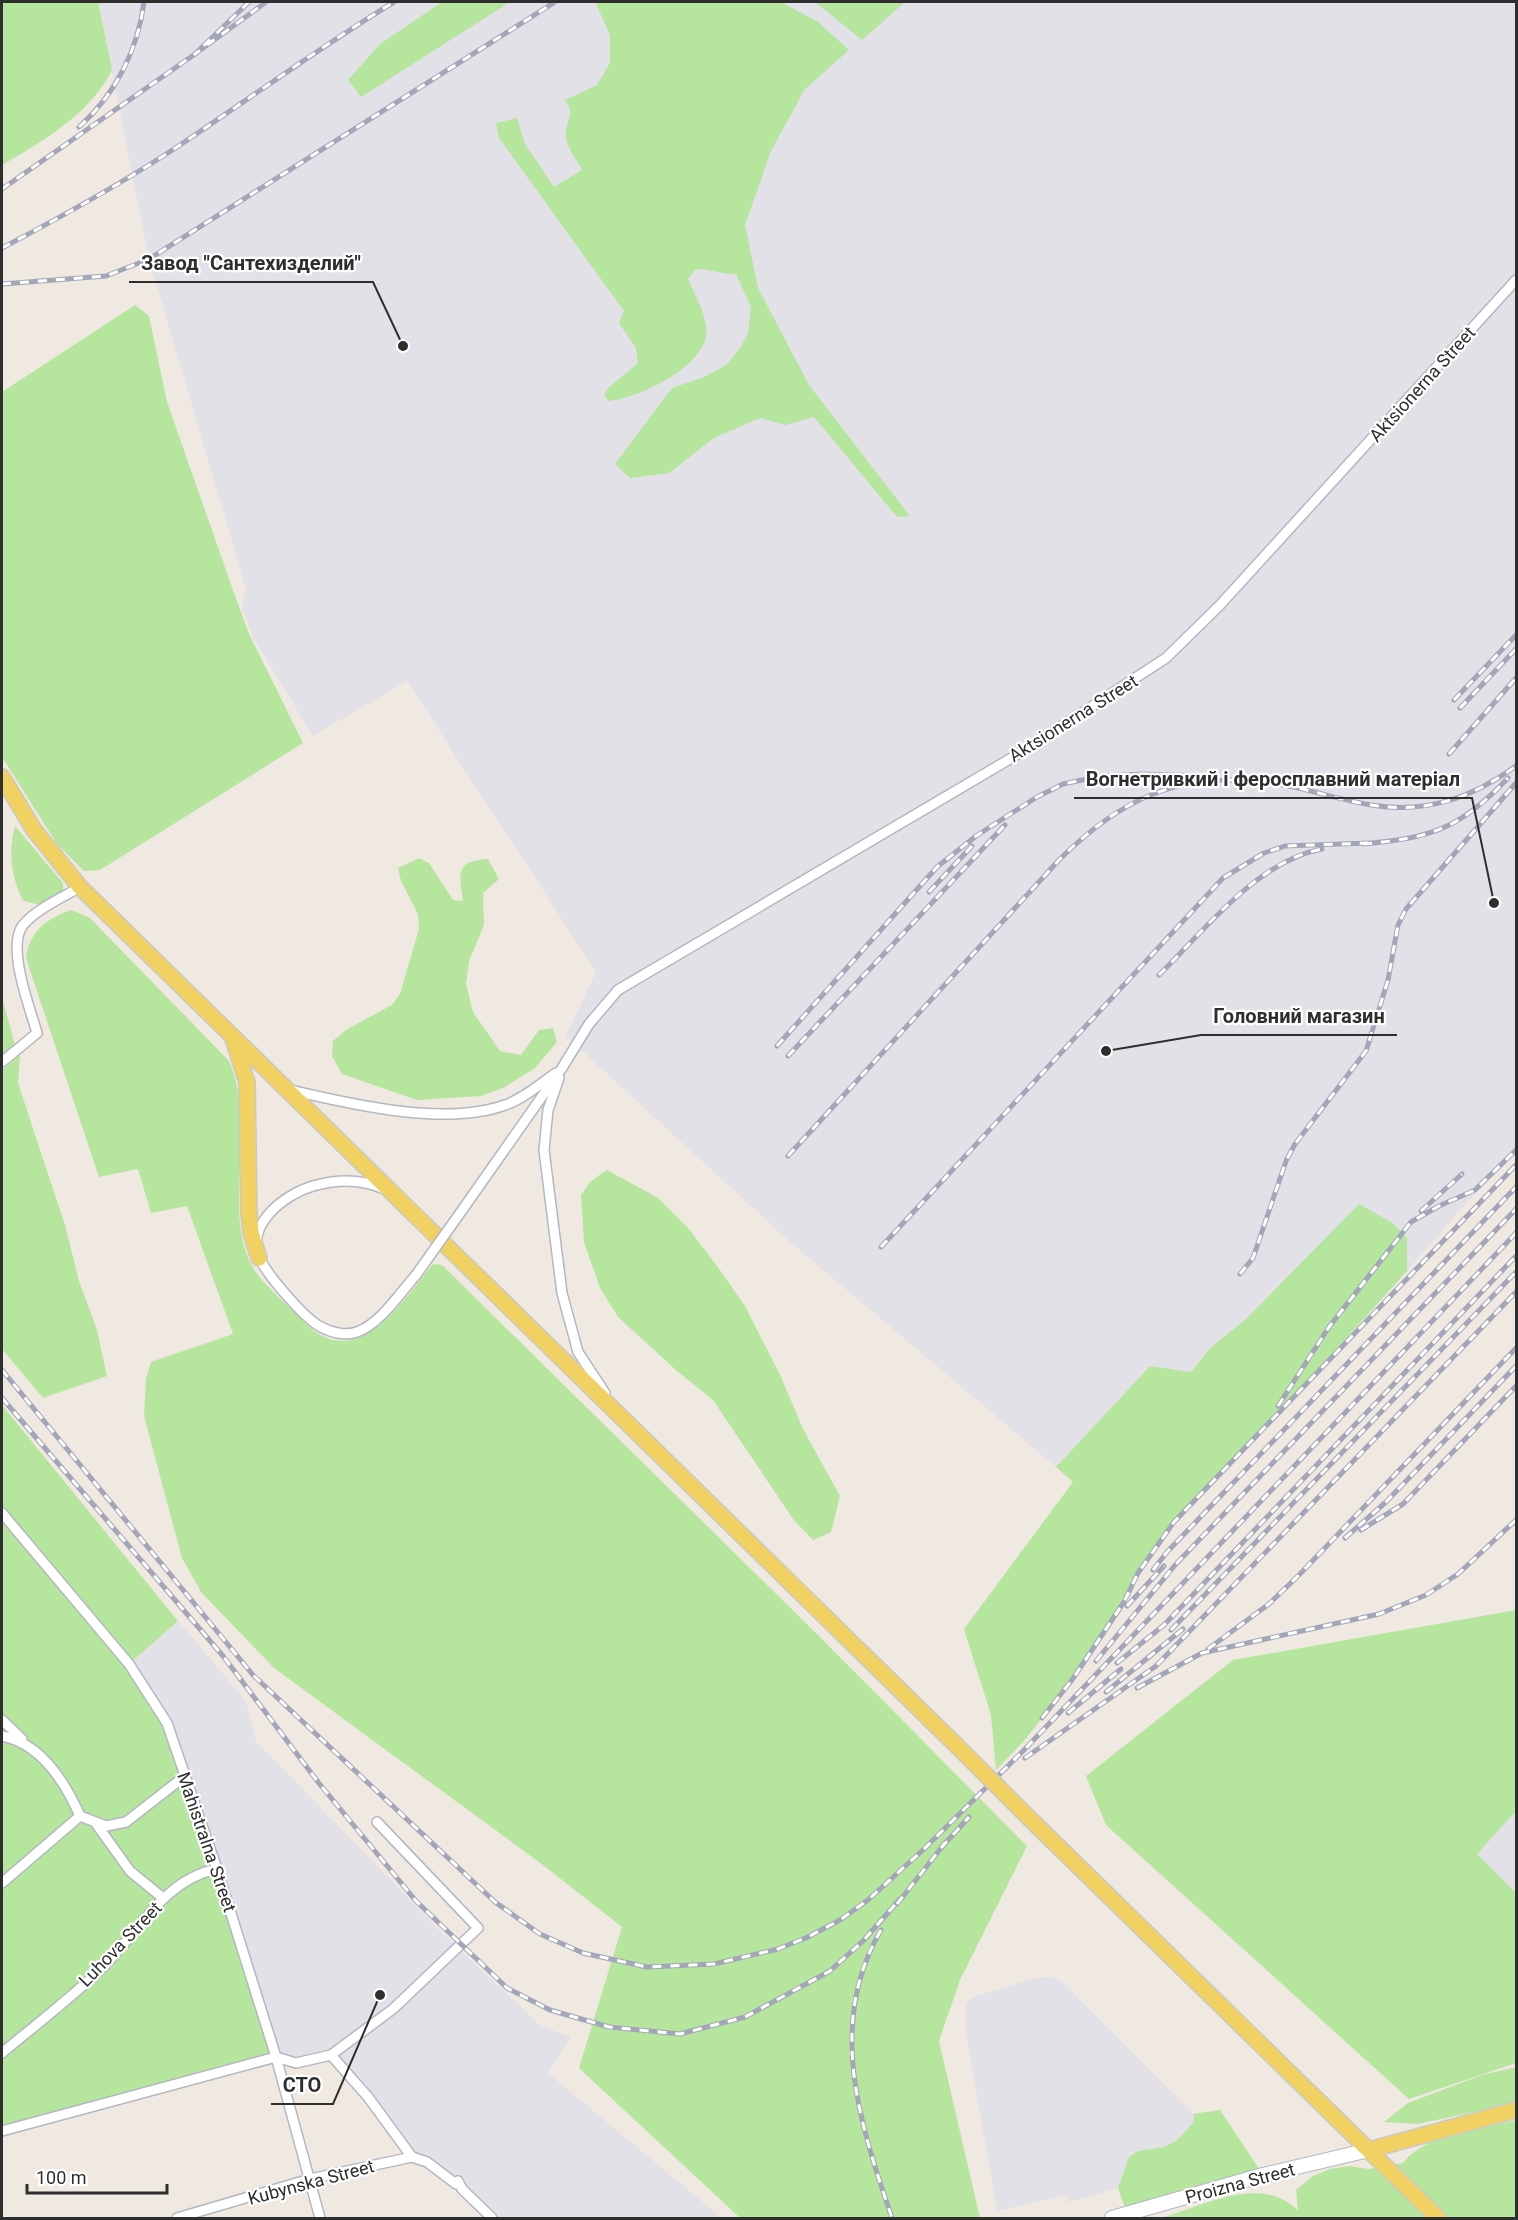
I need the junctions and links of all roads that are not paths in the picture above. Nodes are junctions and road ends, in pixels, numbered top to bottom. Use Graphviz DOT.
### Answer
graph roads {
  1 [pos="1516,280"];
  2 [pos="2,777"];
  3 [pos="80,887"];
  4 [pos="231,1033"];
  5 [pos="2,1062"];
  6 [pos="562,1068"];
  7 [pos="290,1090"];
  8 [pos="397,1196"];
  9 [pos="259,1258"];
  10 [pos="623,1418"];
  11 [pos="2,1513"];
  12 [pos="2,1720"];
  13 [pos="2,1736"];
  14 [pos="31,1747"];
  15 [pos="185,1776"];
  16 [pos="80,1816"];
  17 [pos="94,1822"];
  18 [pos="377,1822"];
  19 [pos="217,1869"];
  20 [pos="2,1883"];
  21 [pos="163,1898"];
  22 [pos="2,2053"];
  23 [pos="331,2055"];
  24 [pos="276,2057"];
  25 [pos="1516,2110"];
  26 [pos="2,2131"];
  27 [pos="1369,2150"];
  28 [pos="412,2157"];
  29 [pos="310,2179"];
  30 [pos="177,2218"];
  31 [pos="320,2218"];
  32 [pos="492,2218"];
  33 [pos="1112,2218"];
  34 [pos="1438,2218"];
  1 -- 6 [label="street, Aktsionerna Street"];
  2 -- 3 [label="main road"];
  3 -- 4 [label="main road"];
  3 -- 5 [label="street"];
  4 -- 7 [label="main road"];
  4 -- 9 [label="main road"];
  6 -- 7 [label="street"];
  6 -- 9 [label="street, bridge"];
  6 -- 10 [label="street"];
  7 -- 8 [label="main road"];
  8 -- 9 [label="street"];
  8 -- 10 [label="main road"];
  10 -- 27 [label="main road, bridge"];
  11 -- 15 [label="street, Mahistralna Street"];
  12 -- 14 [label="street"];
  13 -- 14 [label="street"];
  14 -- 16 [label="street"];
  15 -- 17 [label="street"];
  15 -- 19 [label="street, Mahistralna Street"];
  16 -- 17 [label="street"];
  16 -- 20 [label="street"];
  17 -- 21 [label="street"];
  18 -- 23 [label="street"];
  19 -- 21 [label="street, Luhova Street"];
  19 -- 24 [label="street, Mahistralna Street"];
  21 -- 22 [label="street, Luhova Street"];
  23 -- 24 [label="street"];
  23 -- 28 [label="street"];
  24 -- 26 [label="street"];
  24 -- 29 [label="street, Mahistralna Street"];
  25 -- 27 [label="main road"];
  27 -- 33 [label="street, Proizna Street"];
  27 -- 34 [label="main road"];
  28 -- 29 [label="street, Kubynska Street"];
  28 -- 32 [label="street"];
  29 -- 30 [label="street, Kubynska Street"];
  29 -- 31 [label="street, Mahistralna Street"];
}
